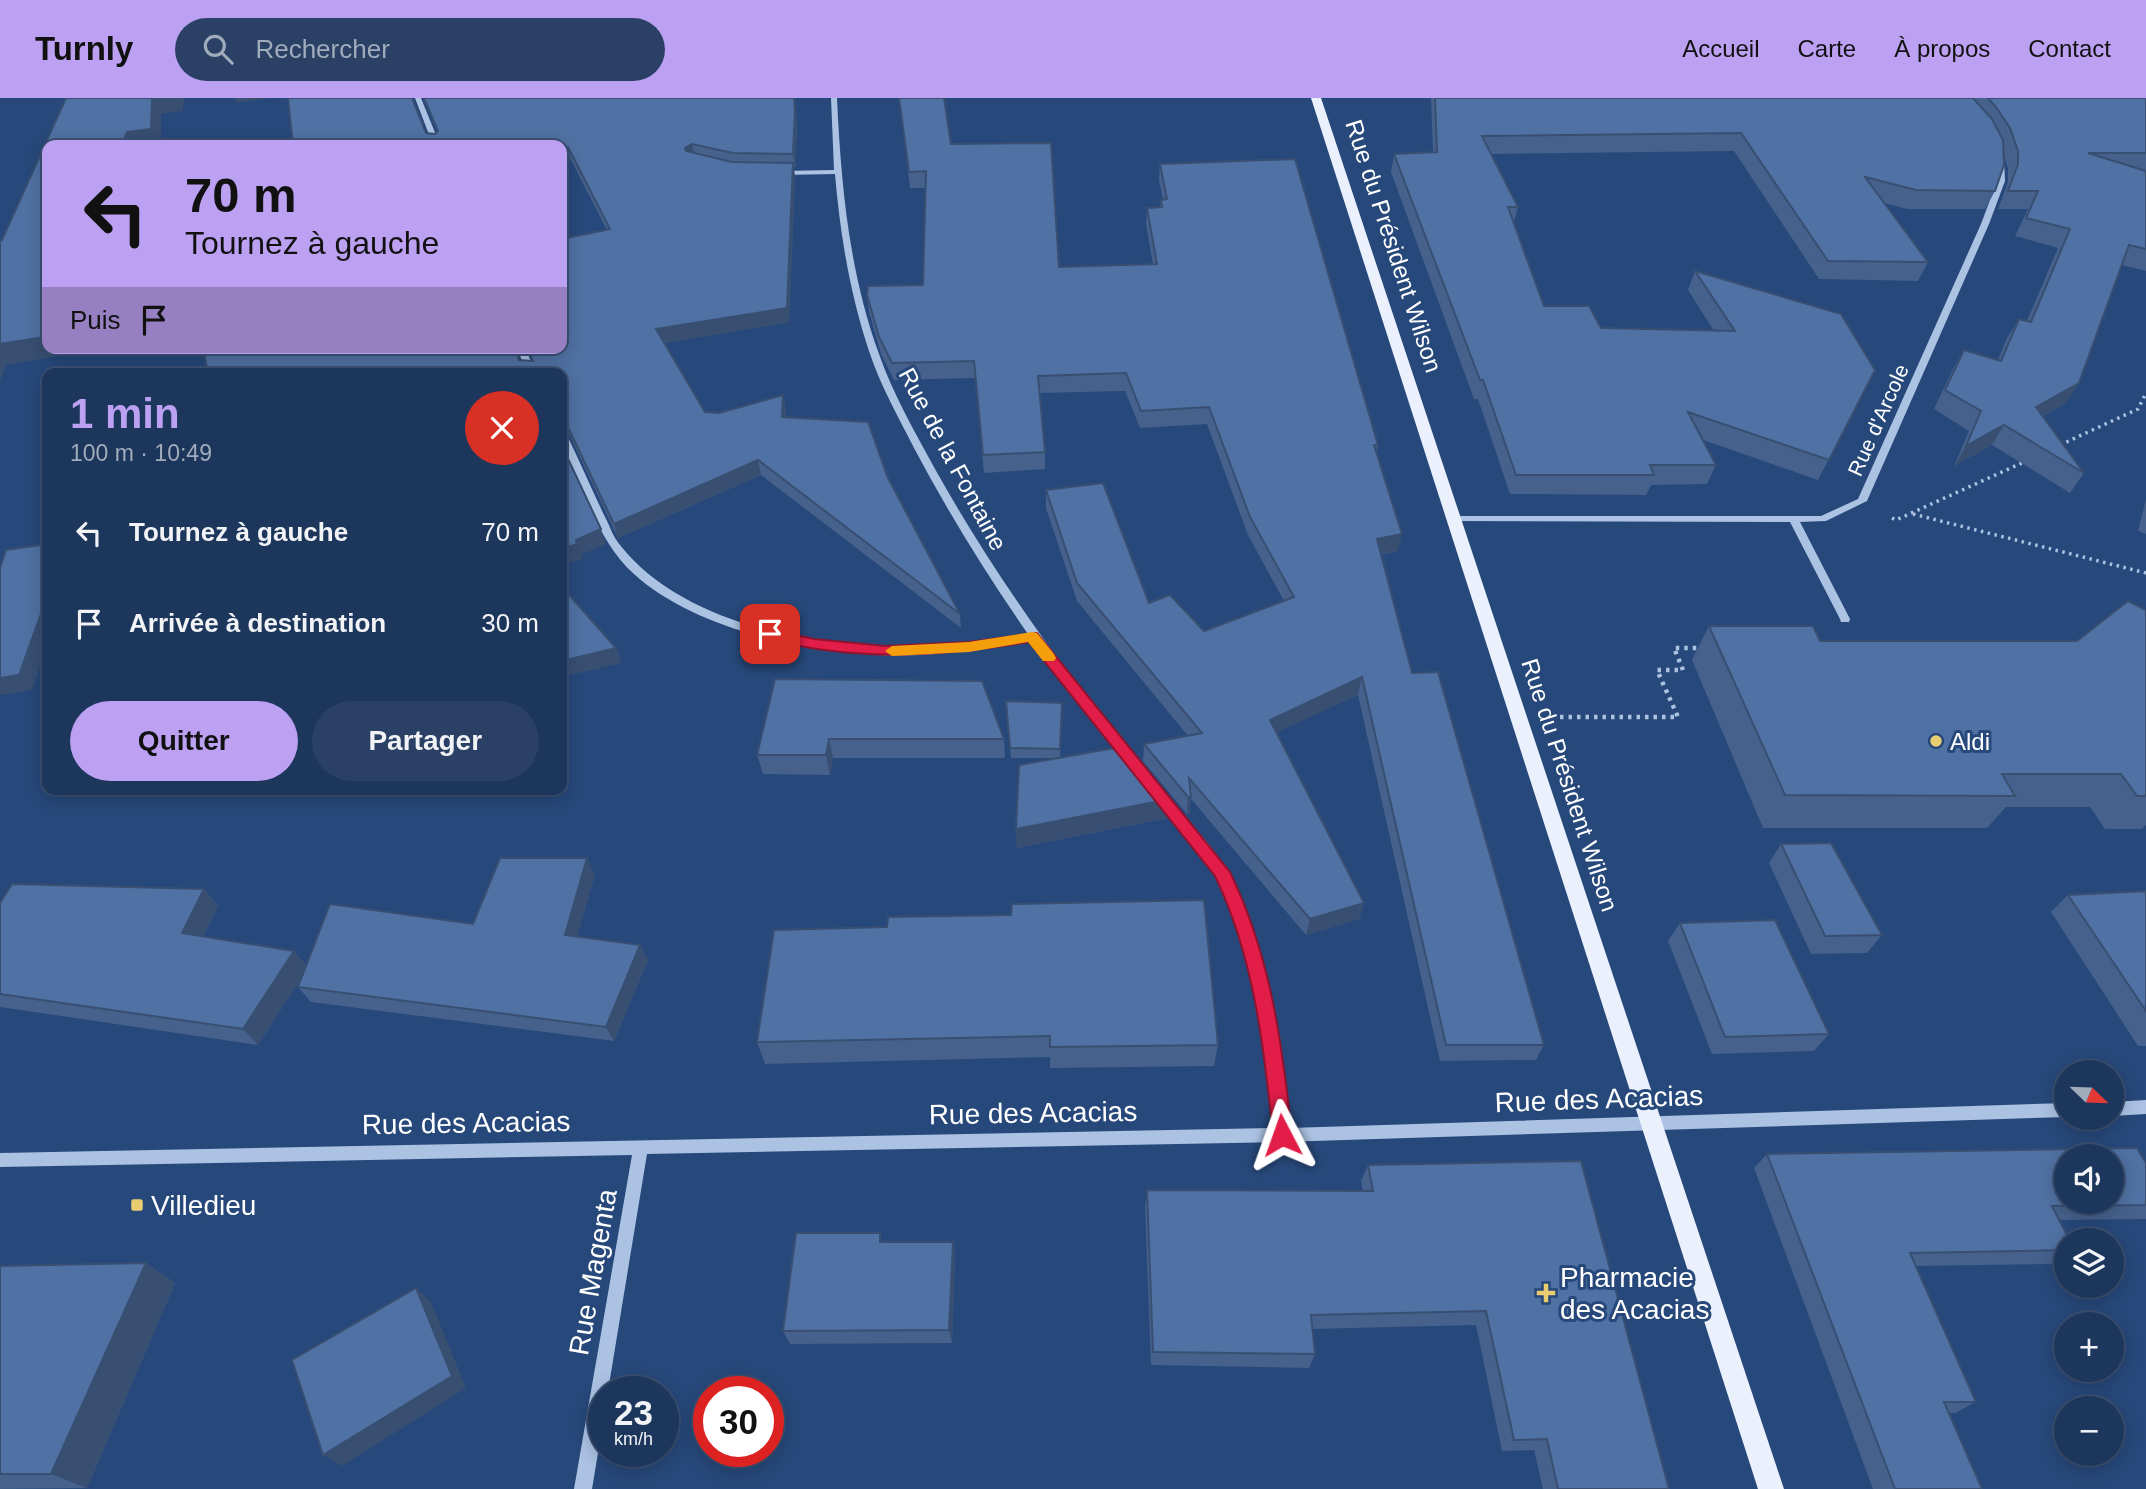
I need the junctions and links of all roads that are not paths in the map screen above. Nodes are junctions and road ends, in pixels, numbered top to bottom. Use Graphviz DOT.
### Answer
graph roads {
  1 [pos="418,98"];
  2 [pos="834,98"];
  3 [pos="1316,98"];
  4 [pos="435,140"];
  5 [pos="1994,148"];
  6 [pos="836,172"];
  7 [pos="769,173"];
  8 [pos="567,445"];
  9 [pos="1453,519"];
  10 [pos="1793,519"];
  11 [pos="1845,620"];
  12 [pos="1032,637"];
  13 [pos="1134,766"];
  14 [pos="1152,787"];
  15 [pos="2146,1107"];
  16 [pos="2124,1108"];
  17 [pos="2054,1110"];
  18 [pos="1653,1123"];
  19 [pos="1282,1135"];
  20 [pos="641,1146"];
  21 [pos="0,1160"];
  22 [pos="583,1489"];
  23 [pos="1772,1489"];
  1 -- 4 [label="street"];
  2 -- 6 [label="street, Rue de la Fontaine"];
  3 -- 9 [label="main road, Rue du Président Wilson"];
  5 -- 10 [label="street, Rue d'Arcole"];
  6 -- 7 [label="street"];
  6 -- 12 [label="street, Rue de la Fontaine"];
  8 -- 12 [label="street"];
  9 -- 10 [label="street, Rue d'Arcole"];
  9 -- 18 [label="main road, Rue du Président Wilson"];
  10 -- 11 [label="street"];
  12 -- 13 [label="street, Rue de la Fontaine"];
  14 -- 19 [label="street"];
  15 -- 16 [label="street"];
  17 -- 18 [label="street, Rue des Acacias"];
  18 -- 19 [label="street, Rue des Acacias"];
  18 -- 23 [label="main road, Rue du Président Wilson"];
  19 -- 20 [label="street, Rue des Acacias"];
  20 -- 21 [label="street, Rue des Acacias"];
  20 -- 22 [label="street, Rue Magenta"];
}
